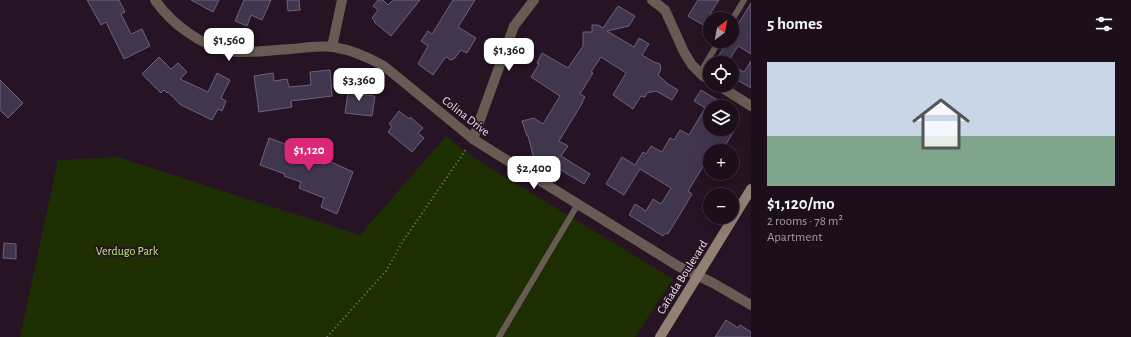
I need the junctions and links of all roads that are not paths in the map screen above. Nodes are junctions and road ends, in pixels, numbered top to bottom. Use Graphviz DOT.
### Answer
graph roads {
  1 [pos="155,0"];
  2 [pos="342,0"];
  3 [pos="534,0"];
  4 [pos="652,0"];
  5 [pos="744,0"];
  6 [pos="737,12"];
  7 [pos="332,47"];
  8 [pos="715,48"];
  9 [pos="700,73"];
  10 [pos="703,75"];
  11 [pos="729,92"];
  12 [pos="751,106"];
  13 [pos="473,139"];
  14 [pos="751,189"];
  15 [pos="578,204"];
  16 [pos="697,276"];
  17 [pos="751,305"];
  18 [pos="499,337"];
  19 [pos="660,337"];
  1 -- 7 [label="street, Colina Drive"];
  2 -- 7 [label="street"];
  3 -- 13 [label="street"];
  4 -- 9 [label="street"];
  5 -- 6 [label="lane"];
  7 -- 13 [label="street, Colina Drive"];
  8 -- 9 [label="lane"];
  9 -- 10 [label="street"];
  11 -- 12 [label="street"];
  13 -- 15 [label="street, Colina Drive"];
  14 -- 16 [label="main road, Cañada Boulevard"];
  15 -- 16 [label="street, Colina Drive"];
  15 -- 18 [label="lane"];
  16 -- 17 [label="street, Colina Drive"];
  16 -- 19 [label="main road, Cañada Boulevard"];
}
